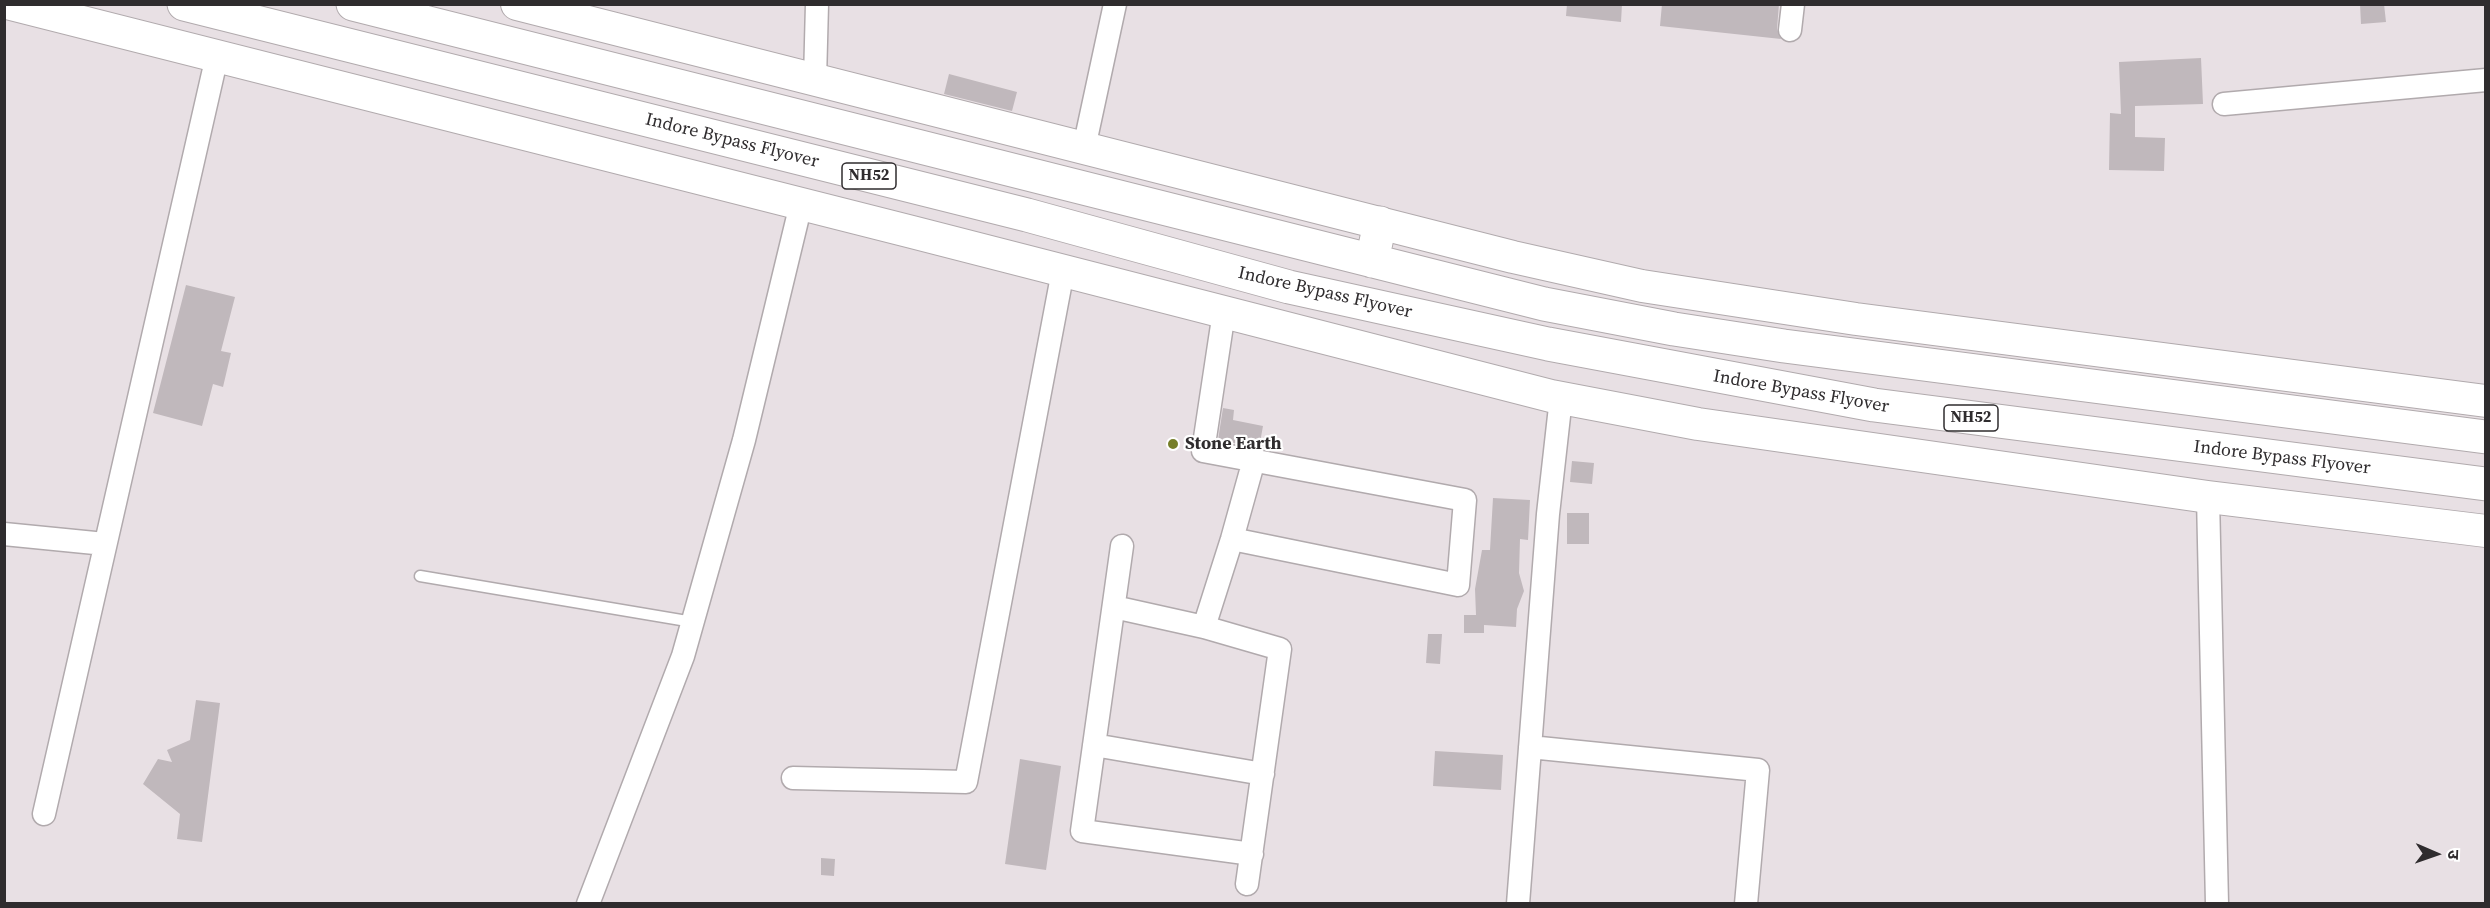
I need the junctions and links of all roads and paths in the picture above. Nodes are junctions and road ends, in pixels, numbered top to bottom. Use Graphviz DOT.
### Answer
graph roads {
  1 [pos="11,4"];
  2 [pos="184,4"];
  3 [pos="353,4"];
  4 [pos="517,4"];
  5 [pos="817,4"];
  6 [pos="1115,4"];
  7 [pos="1792,4"];
  8 [pos="1790,30"];
  9 [pos="217,56"];
  10 [pos="815,80"];
  11 [pos="2486,80"];
  12 [pos="2224,104"];
  13 [pos="1084,148"];
  14 [pos="801,204"];
  15 [pos="1380,223"];
  16 [pos="1372,261"];
  17 [pos="1063,271"];
  18 [pos="1224,312"];
  19 [pos="1561,398"];
  20 [pos="2486,401"];
  21 [pos="2486,437"];
  22 [pos="1254,460"];
  23 [pos="2486,484"];
  24 [pos="2208,497"];
  25 [pos="2486,531"];
  26 [pos="4,534"];
  27 [pos="1232,539"];
  28 [pos="105,544"];
  29 [pos="1122,546"];
  30 [pos="420,576"];
  31 [pos="1114,607"];
  32 [pos="693,622"];
  33 [pos="1204,627"];
  34 [pos="1094,745"];
  35 [pos="1530,747"];
  36 [pos="1263,774"];
  37 [pos="793,778"];
  38 [pos="44,814"];
  39 [pos="1252,854"];
  40 [pos="1247,884"];
  41 [pos="588,903"];
  42 [pos="1518,903"];
  43 [pos="1746,903"];
  44 [pos="2217,903"];
  1 -- 9 [label="street"];
  2 -- 23 [label="highway, Indore Bypass Flyover / NH52"];
  3 -- 16 [label="highway, NH52"];
  4 -- 10 [label="street"];
  5 -- 10 [label="street"];
  6 -- 13 [label="street"];
  7 -- 8 [label="street"];
  9 -- 14 [label="street"];
  9 -- 28 [label="street"];
  10 -- 13 [label="street"];
  11 -- 12 [label="street"];
  13 -- 15 [label="street"];
  14 -- 17 [label="street"];
  14 -- 32 [label="street"];
  15 -- 16 [label="highway"];
  15 -- 20 [label="street"];
  16 -- 21 [label="highway, NH52"];
  17 -- 18 [label="street"];
  17 -- 37 [label="street"];
  18 -- 19 [label="street"];
  18 -- 22 [label="street"];
  19 -- 24 [label="street"];
  19 -- 35 [label="street"];
  22 -- 27 [label="street"];
  22 -- 27 [label="street"];
  24 -- 25 [label="street"];
  24 -- 44 [label="street"];
  26 -- 28 [label="street"];
  27 -- 33 [label="street"];
  28 -- 38 [label="street"];
  29 -- 31 [label="street"];
  30 -- 32 [label="lane"];
  31 -- 33 [label="street"];
  31 -- 34 [label="street"];
  32 -- 41 [label="street"];
  33 -- 36 [label="street"];
  34 -- 36 [label="street"];
  34 -- 39 [label="street"];
  35 -- 42 [label="street"];
  35 -- 43 [label="street"];
  36 -- 39 [label="street"];
  39 -- 40 [label="street"];
}
